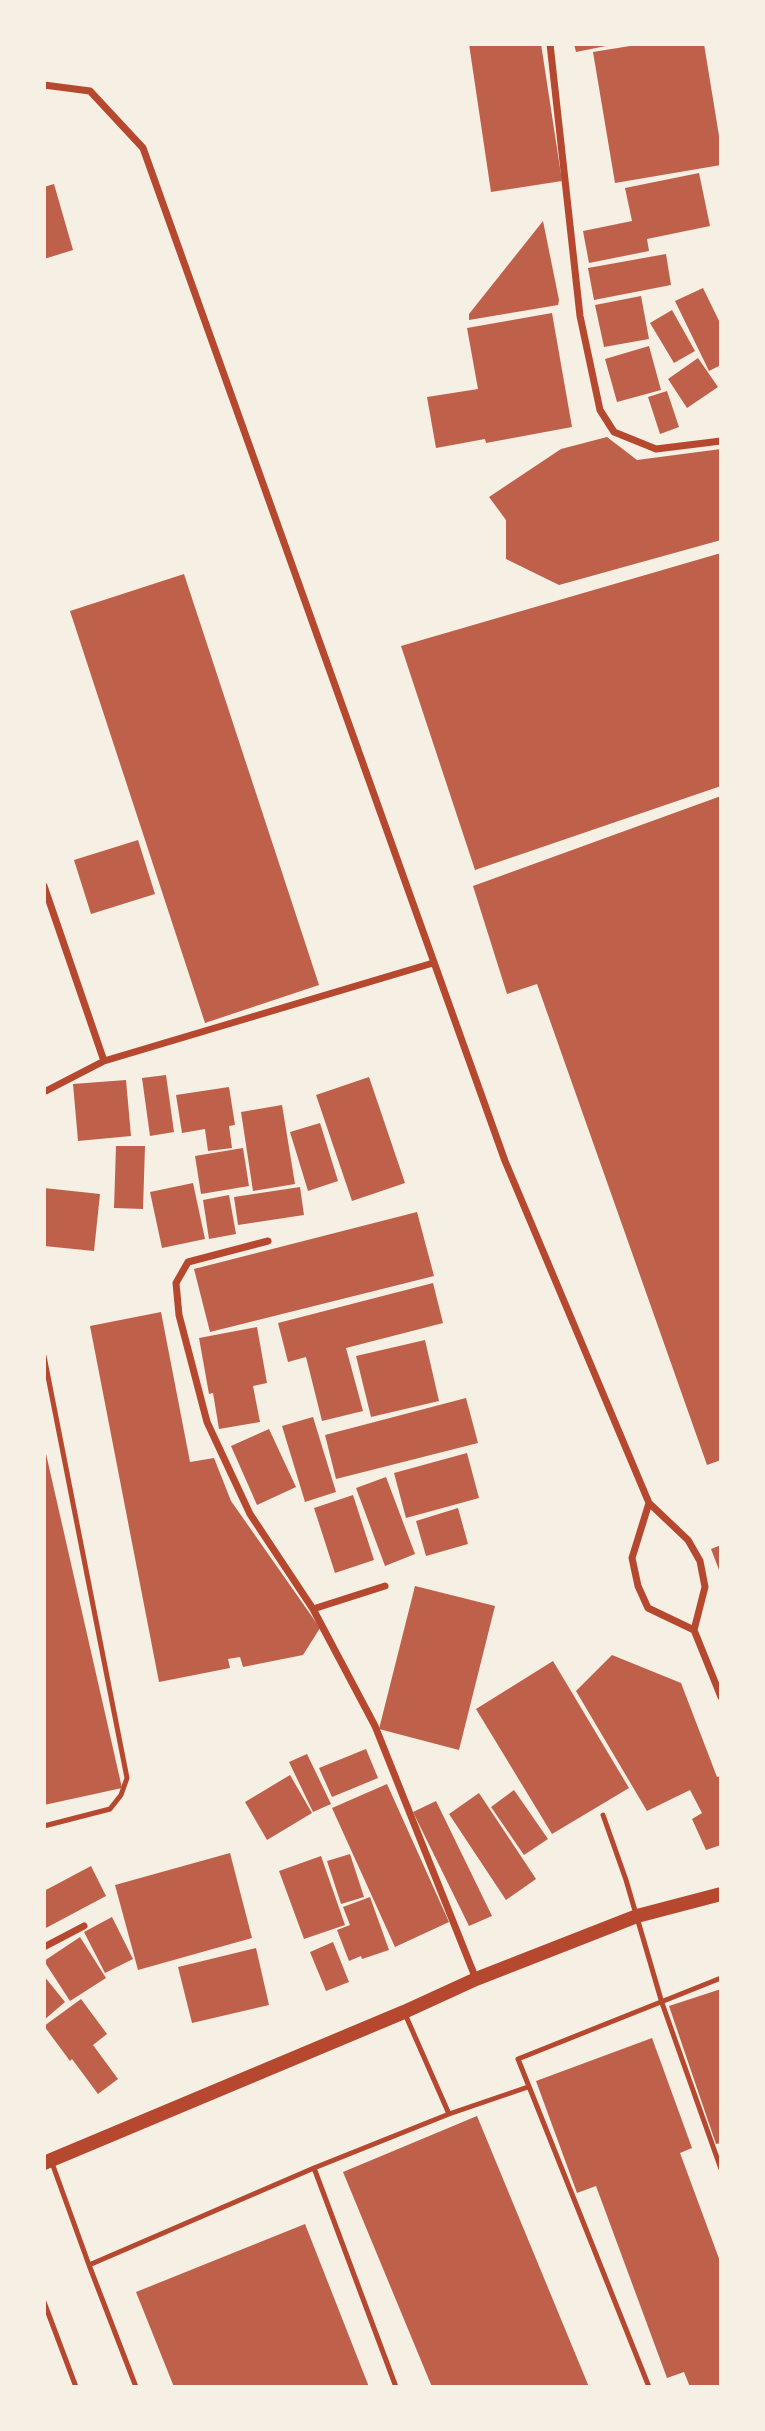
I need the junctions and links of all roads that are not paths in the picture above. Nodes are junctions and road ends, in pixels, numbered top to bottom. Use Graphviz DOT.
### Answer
graph roads {
  1 [pos="550,44"];
  2 [pos="44,85"];
  3 [pos="721,441"];
  4 [pos="44,886"];
  5 [pos="433,963"];
  6 [pos="104,1061"];
  7 [pos="44,1092"];
  8 [pos="268,1241"];
  9 [pos="44,1356"];
  10 [pos="649,1503"];
  11 [pos="385,1586"];
  12 [pos="313,1609"];
  13 [pos="694,1630"];
  14 [pos="721,1697"];
  15 [pos="603,1815"];
  16 [pos="44,1826"];
  17 [pos="721,1894"];
  18 [pos="637,1916"];
  19 [pos="84,1926"];
  20 [pos="44,1947"];
  21 [pos="721,1978"];
  22 [pos="476,1979"];
  23 [pos="662,2003"];
  24 [pos="404,2012"];
  25 [pos="528,2087"];
  26 [pos="449,2114"];
  27 [pos="47,2161"];
  28 [pos="314,2168"];
  29 [pos="721,2169"];
  30 [pos="89,2265"];
  31 [pos="44,2302"];
  32 [pos="76,2387"];
  33 [pos="136,2387"];
  34 [pos="396,2387"];
  35 [pos="649,2387"];
  1 -- 3 [label="street"];
  2 -- 5 [label="street"];
  4 -- 6 [label="street"];
  5 -- 6 [label="street"];
  5 -- 10 [label="street"];
  6 -- 7 [label="street"];
  8 -- 12 [label="street"];
  9 -- 16 [label="lane"];
  10 -- 13 [label="street"];
  10 -- 13 [label="street"];
  11 -- 12 [label="street"];
  12 -- 22 [label="street"];
  13 -- 14 [label="street"];
  15 -- 18 [label="lane"];
  17 -- 18 [label="main road"];
  18 -- 22 [label="main road"];
  18 -- 23 [label="lane"];
  19 -- 20 [label="street"];
  21 -- 23 [label="lane"];
  22 -- 24 [label="main road"];
  23 -- 25 [label="lane"];
  23 -- 29 [label="lane"];
  24 -- 26 [label="lane"];
  24 -- 27 [label="main road"];
  25 -- 26 [label="lane"];
  25 -- 35 [label="lane"];
  26 -- 28 [label="lane"];
  27 -- 30 [label="lane"];
  28 -- 30 [label="lane"];
  28 -- 34 [label="lane"];
  30 -- 33 [label="lane"];
  31 -- 32 [label="lane"];
}
